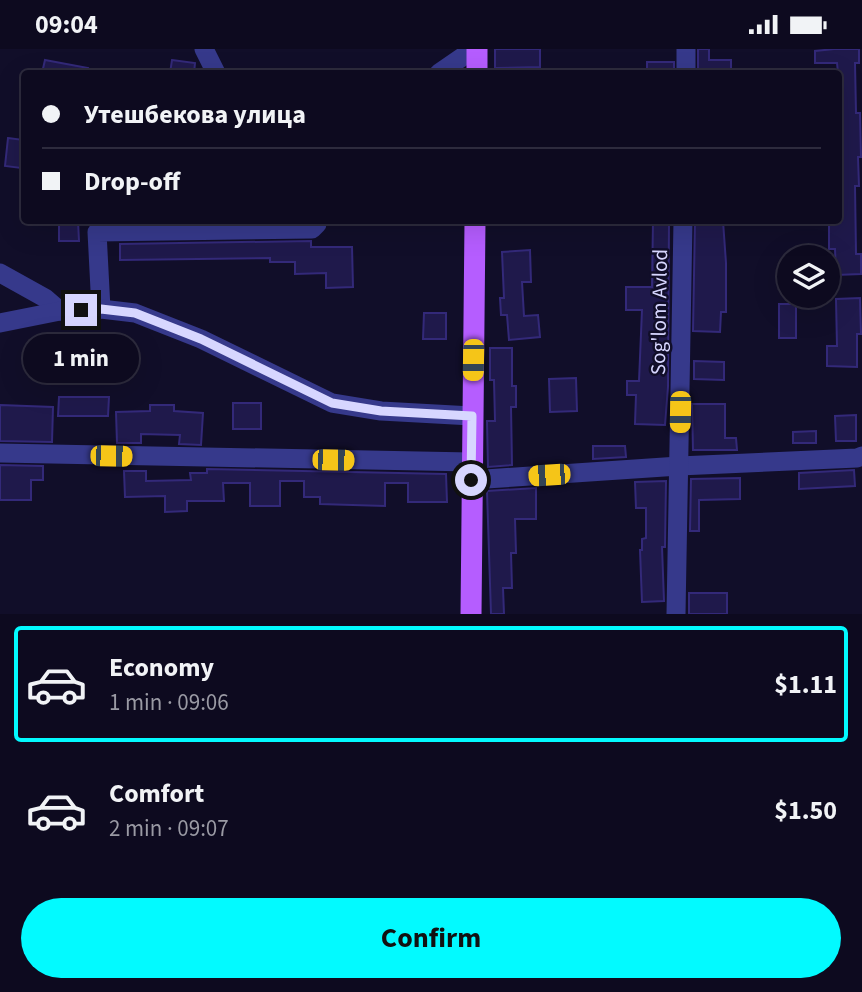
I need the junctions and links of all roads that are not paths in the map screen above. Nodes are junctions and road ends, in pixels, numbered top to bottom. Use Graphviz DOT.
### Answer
graph roads {
  1 [pos="204,49"];
  2 [pos="475,49"];
  3 [pos="686,49"];
  4 [pos="214,70"];
  5 [pos="444,70"];
  6 [pos="477,70"];
  7 [pos="686,70"];
  8 [pos="317,224"];
  9 [pos="475,224"];
  10 [pos="683,224"];
  11 [pos="0,273"];
  12 [pos="101,309"];
  13 [pos="60,311"];
  14 [pos="0,323"];
  15 [pos="472,416"];
  16 [pos="0,453"];
  17 [pos="862,456"];
  18 [pos="678,466"];
  19 [pos="471,471"];
  20 [pos="471,614"];
  21 [pos="676,614"];
  1 -- 4 [label="street"];
  2 -- 5 [label="street"];
  2 -- 6 [label="main road"];
  3 -- 7 [label="street"];
  8 -- 12 [label="street"];
  9 -- 15 [label="main road"];
  10 -- 18 [label="street, Sog'lom Avlod"];
  11 -- 13 [label="street"];
  12 -- 13 [label="street"];
  12 -- 15 [label="street"];
  13 -- 14 [label="street"];
  15 -- 19 [label="main road"];
  16 -- 19 [label="street"];
  17 -- 18 [label="street"];
  18 -- 19 [label="street"];
  18 -- 21 [label="street, Sog'lom Avlod"];
  19 -- 20 [label="main road"];
}
